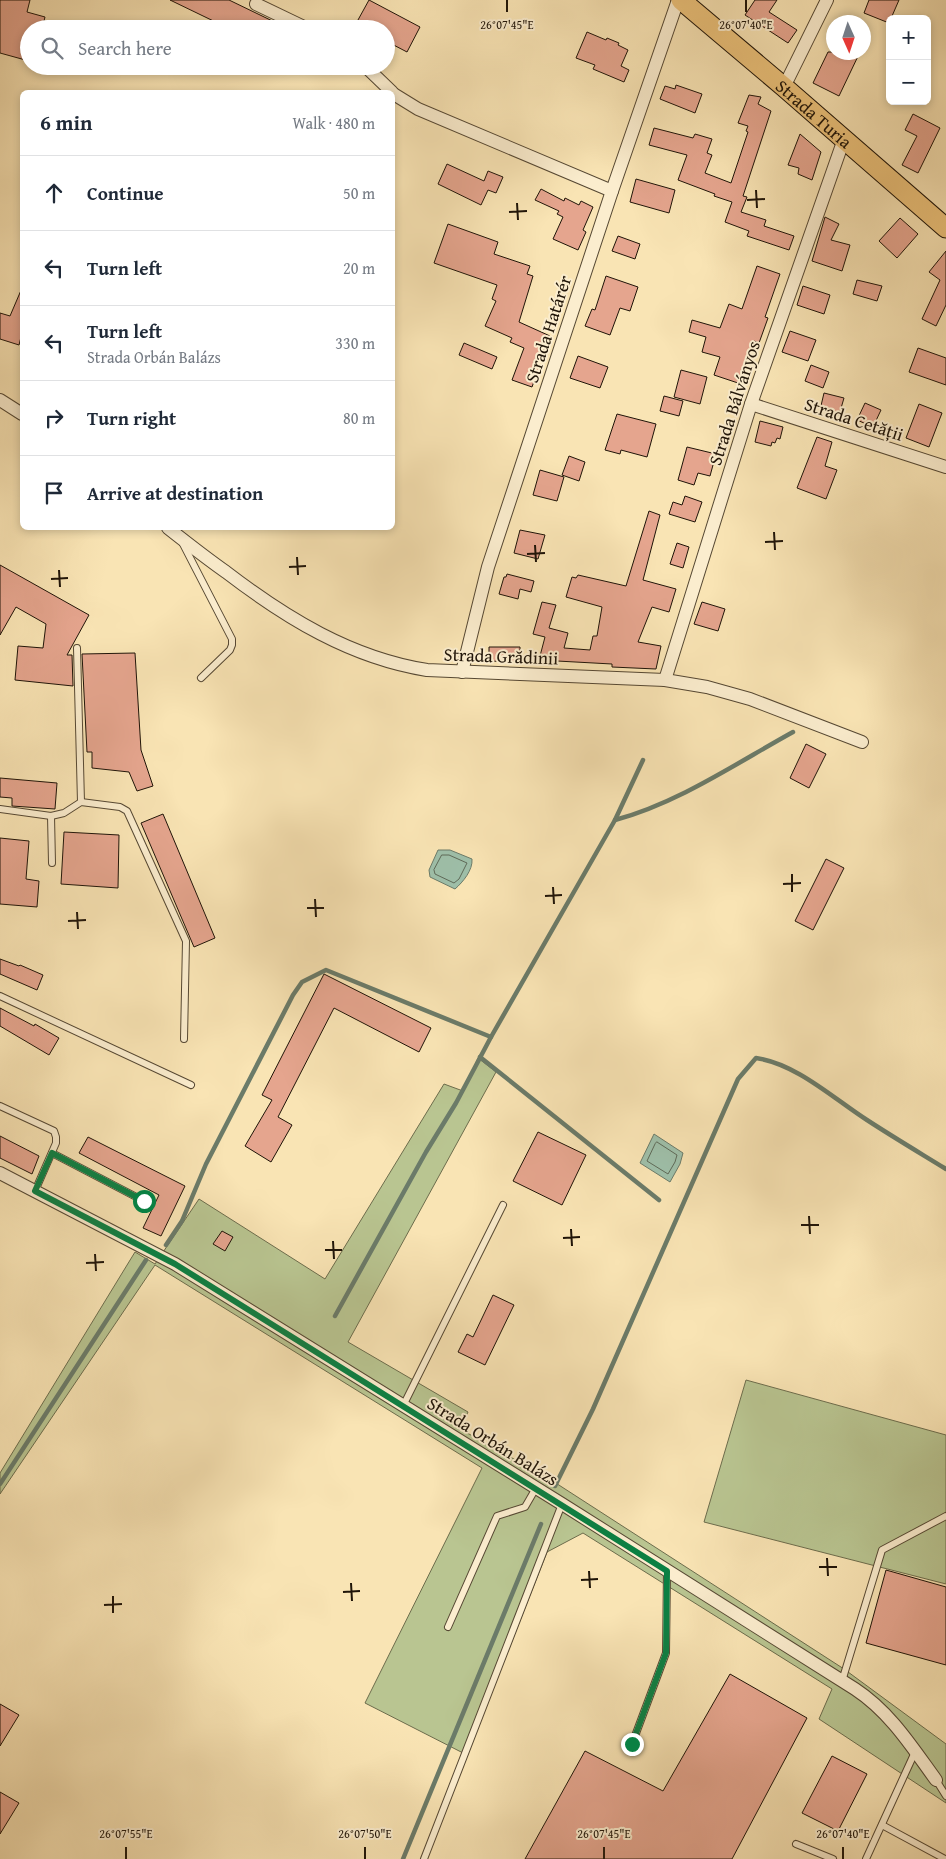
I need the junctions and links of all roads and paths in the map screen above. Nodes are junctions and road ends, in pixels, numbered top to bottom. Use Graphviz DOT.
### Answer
graph roads {
  1 [pos="680,0"];
  2 [pos="827,0"];
  3 [pos="256,4"];
  4 [pos="289,20"];
  5 [pos="375,75"];
  6 [pos="784,87"];
  7 [pos="389,90"];
  8 [pos="395,95"];
  9 [pos="844,139"];
  10 [pos="612,190"];
  11 [pos="946,228"];
  12 [pos="0,400"];
  13 [pos="750,404"];
  14 [pos="20,413"];
  15 [pos="946,467"];
  16 [pos="170,530"];
  17 [pos="180,538"];
  18 [pos="77,648"];
  19 [pos="462,672"];
  20 [pos="201,678"];
  21 [pos="665,680"];
  22 [pos="862,742"];
  23 [pos="81,802"];
  24 [pos="0,809"];
  25 [pos="51,816"];
  26 [pos="52,864"];
  27 [pos="0,996"];
  28 [pos="184,1039"];
  29 [pos="191,1085"];
  30 [pos="0,1106"];
  31 [pos="52,1153"];
  32 [pos="0,1173"];
  33 [pos="35,1191"];
  34 [pos="144,1201"];
  35 [pos="503,1205"];
  36 [pos="403,1406"];
  37 [pos="536,1488"];
  38 [pos="562,1504"];
  39 [pos="946,1516"];
  40 [pos="667,1571"];
  41 [pos="448,1627"];
  42 [pos="842,1681"];
  43 [pos="632,1744"];
  44 [pos="915,1752"];
  45 [pos="941,1782"];
  46 [pos="946,1796"];
  47 [pos="882,1825"];
  48 [pos="796,1844"];
  49 [pos="424,1859"];
  50 [pos="833,1859"];
  51 [pos="866,1859"];
  52 [pos="945,1859"];
  1 -- 6 [label="main road, Strada Turia"];
  1 -- 10 [label="street, Strada Határér"];
  2 -- 6 [label="street"];
  3 -- 4 [label="street"];
  5 -- 7 [label="street"];
  6 -- 9 [label="main road, Strada Turia"];
  8 -- 10 [label="street"];
  9 -- 11 [label="main road, Strada Turia"];
  9 -- 13 [label="street, Strada Bálványos"];
  10 -- 19 [label="street, Strada Határér"];
  12 -- 14 [label="street"];
  13 -- 15 [label="street, Strada Cetății"];
  13 -- 21 [label="street, Strada Bálványos"];
  16 -- 17 [label="street, Strada Grădinii"];
  17 -- 19 [label="street, Strada Grădinii"];
  17 -- 20 [label="lane"];
  18 -- 23 [label="lane"];
  19 -- 21 [label="street, Strada Grădinii"];
  21 -- 22 [label="street, Strada Grădinii"];
  23 -- 25 [label="lane"];
  23 -- 28 [label="lane"];
  24 -- 25 [label="lane"];
  25 -- 26 [label="lane"];
  27 -- 29 [label="lane"];
  30 -- 31 [label="lane"];
  31 -- 33 [label="lane"];
  31 -- 34 [label="lane"];
  32 -- 33 [label="street, Strada Orbán Balázs"];
  33 -- 36 [label="street, Strada Orbán Balázs"];
  35 -- 36 [label="lane"];
  36 -- 37 [label="street, Strada Orbán Balázs"];
  37 -- 38 [label="street, Strada Orbán Balázs"];
  37 -- 41 [label="lane"];
  38 -- 40 [label="street, Strada Orbán Balázs"];
  38 -- 49 [label="lane"];
  39 -- 42 [label="lane"];
  40 -- 42 [label="street, Strada Orbán Balázs"];
  40 -- 43 [label="lane"];
  42 -- 44 [label="street, Strada Orbán Balázs"];
  44 -- 45 [label="street, Strada Orbán Balázs"];
  44 -- 47 [label="lane"];
  45 -- 46 [label="lane"];
  47 -- 51 [label="lane"];
  47 -- 52 [label="lane"];
  48 -- 50 [label="lane"];
}
